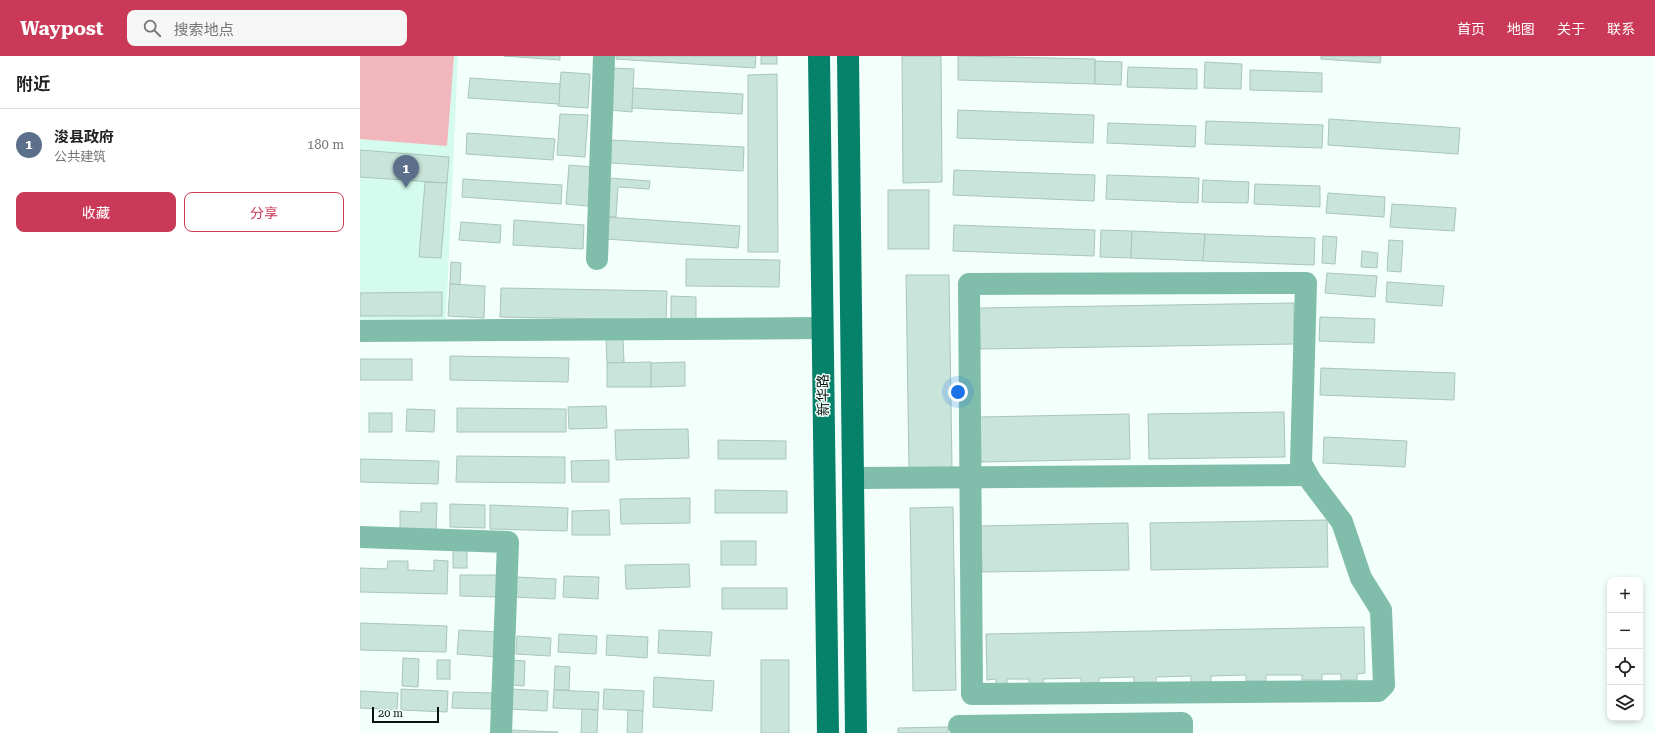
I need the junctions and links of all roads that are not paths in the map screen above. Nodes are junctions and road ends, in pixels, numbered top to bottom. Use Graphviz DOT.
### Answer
graph roads {
  1 [pos="604,56"];
  2 [pos="819,56"];
  3 [pos="848,56"];
  4 [pos="597,259"];
  5 [pos="822,328"];
  6 [pos="360,331"];
  7 [pos="1307,475"];
  8 [pos="970,477"];
  9 [pos="853,478"];
  10 [pos="360,537"];
  11 [pos="959,726"];
  12 [pos="501,733"];
  13 [pos="828,733"];
  14 [pos="856,733"];
  15 [pos="1182,733"];
  1 -- 4 [label="street"];
  2 -- 5 [label="main road, 新华路"];
  3 -- 9 [label="main road, 新华路"];
  5 -- 6 [label="street"];
  5 -- 13 [label="main road, 新华路"];
  7 -- 8 [label="street"];
  7 -- 8 [label="street"];
  7 -- 8 [label="street"];
  8 -- 9 [label="street"];
  9 -- 14 [label="main road, 新华路"];
  10 -- 12 [label="street"];
  11 -- 15 [label="street"];
}
